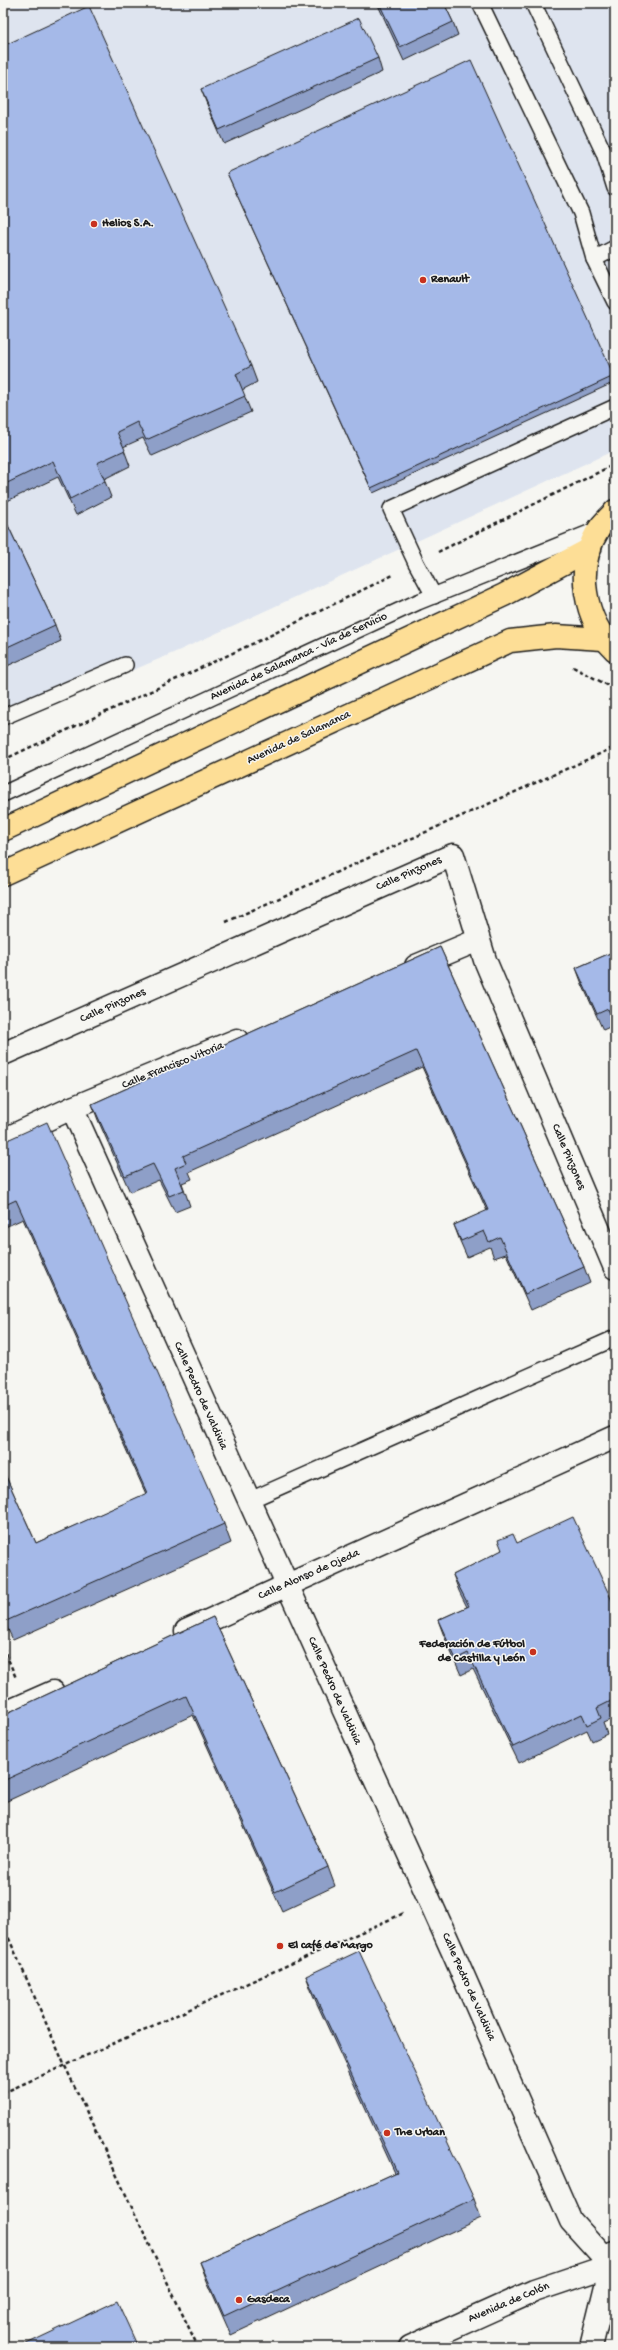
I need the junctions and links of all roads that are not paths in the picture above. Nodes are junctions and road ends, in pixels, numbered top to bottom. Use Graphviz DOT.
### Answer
graph roads {
  1 [pos="480,3"];
  2 [pos="533,3"];
  3 [pos="615,188"];
  4 [pos="615,248"];
  5 [pos="594,259"];
  6 [pos="615,302"];
  7 [pos="615,407"];
  8 [pos="615,511"];
  9 [pos="599,529"];
  10 [pos="590,548"];
  11 [pos="434,596"];
  12 [pos="609,645"];
  13 [pos="125,665"];
  14 [pos="3,717"];
  15 [pos="3,794"];
  16 [pos="3,830"];
  17 [pos="3,874"];
  18 [pos="478,940"];
  19 [pos="397,974"];
  20 [pos="257,1032"];
  21 [pos="3,1054"];
  22 [pos="72,1108"];
  23 [pos="3,1140"];
  24 [pos="615,1268"];
  25 [pos="615,1338"];
  26 [pos="615,1437"];
  27 [pos="248,1501"];
  28 [pos="287,1585"];
  29 [pos="170,1638"];
  30 [pos="70,1684"];
  31 [pos="3,1714"];
  32 [pos="613,2257"];
  33 [pos="410,2347"];
  34 [pos="590,2347"];
  1 -- 5 [label="lane"];
  2 -- 3 [label="lane"];
  4 -- 5 [label="lane"];
  5 -- 6 [label="lane"];
  7 -- 11 [label="lane"];
  8 -- 9 [label="highway"];
  9 -- 10 [label="highway"];
  9 -- 11 [label="lane, Avenida de Salamanca - Vía de Servicio"];
  10 -- 12 [label="highway"];
  10 -- 16 [label="highway"];
  11 -- 15 [label="lane, Avenida de Salamanca - Vía de Servicio"];
  12 -- 17 [label="highway, Avenida de Salamanca"];
  13 -- 14 [label="lane"];
  18 -- 19 [label="street"];
  18 -- 21 [label="street, Calle Pinzones"];
  18 -- 24 [label="street, Calle Pinzones"];
  20 -- 22 [label="street, Calle Francisco Vitoria"];
  22 -- 23 [label="street, Calle Francisco Vitoria"];
  22 -- 27 [label="street, Calle Pedro de Valdivia"];
  25 -- 27 [label="lane"];
  26 -- 28 [label="street, Calle Alonso de Ojeda"];
  27 -- 28 [label="street, Calle Pedro de Valdivia"];
  28 -- 29 [label="street, Calle Alonso de Ojeda"];
  28 -- 32 [label="street, Calle Pedro de Valdivia"];
  30 -- 31 [label="street"];
  32 -- 33 [label="street, Avenida de Colón"];
  32 -- 34 [label="street"];
}
